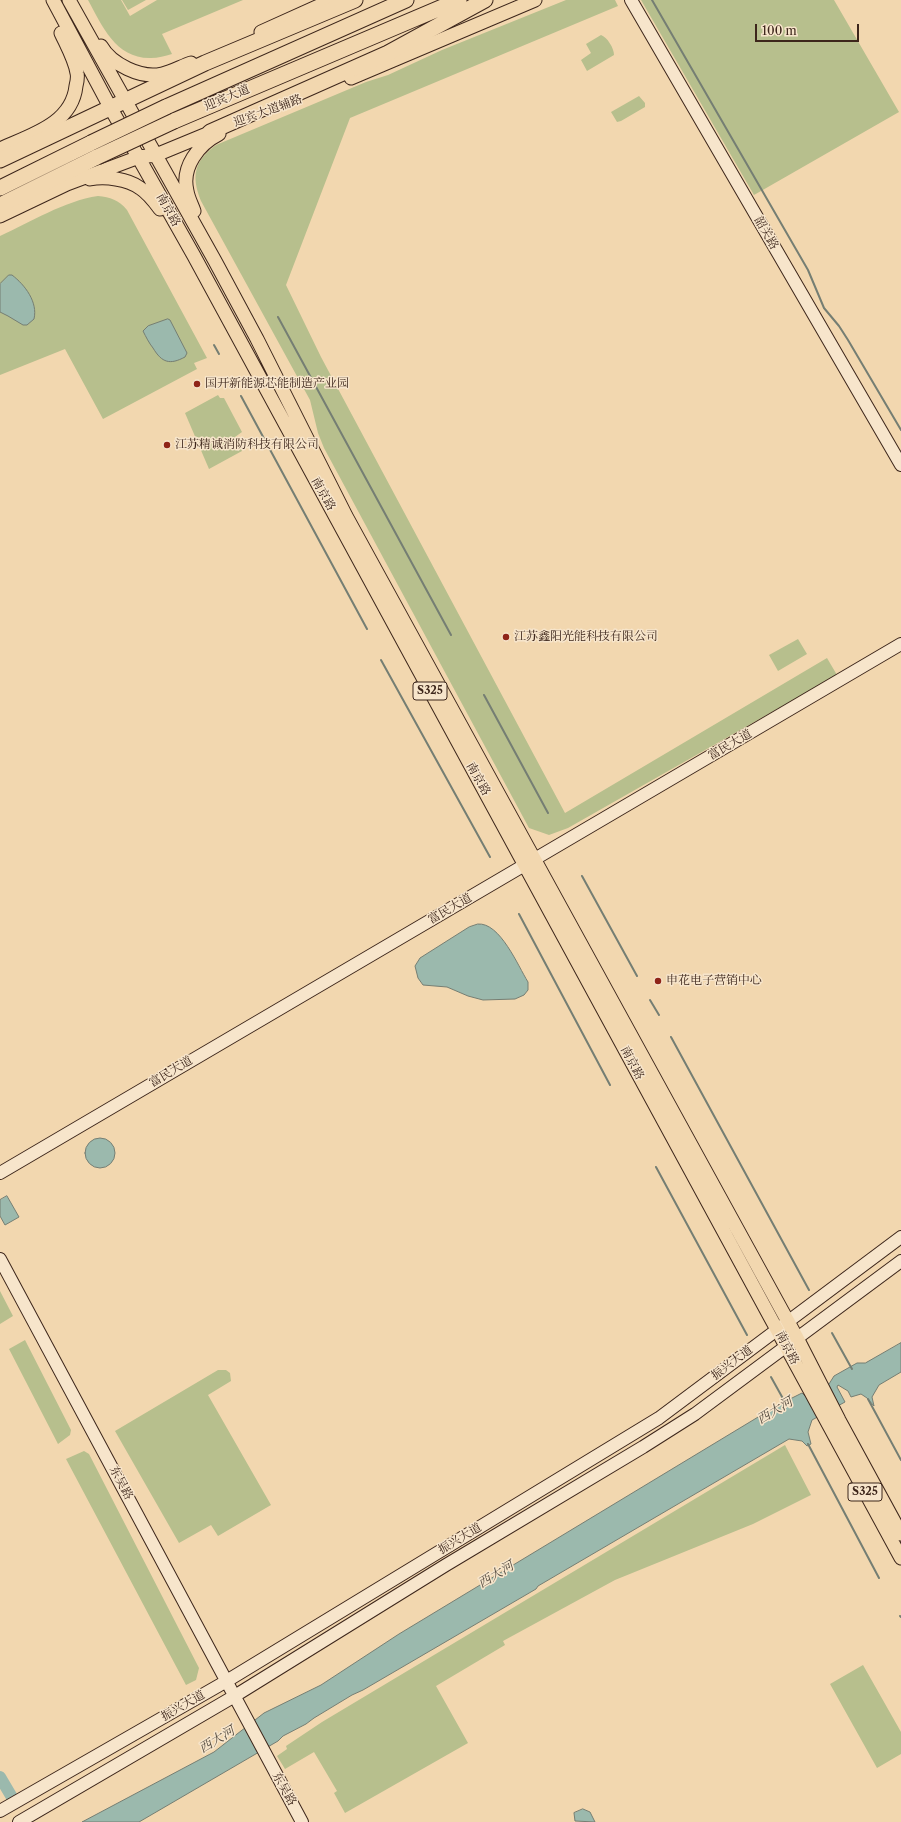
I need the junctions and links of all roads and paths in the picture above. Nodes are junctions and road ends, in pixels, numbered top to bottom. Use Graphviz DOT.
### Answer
graph roads {
  1 [pos="43,0"];
  2 [pos="53,0"];
  3 [pos="69,0"];
  4 [pos="76,0"];
  5 [pos="332,0"];
  6 [pos="355,0"];
  7 [pos="406,0"];
  8 [pos="459,0"];
  9 [pos="484,0"];
  10 [pos="535,0"];
  11 [pos="631,0"];
  12 [pos="213,54"];
  13 [pos="124,99"];
  14 [pos="110,106"];
  15 [pos="266,111"];
  16 [pos="210,132"];
  17 [pos="0,149"];
  18 [pos="0,154"];
  19 [pos="156,155"];
  20 [pos="139,157"];
  21 [pos="0,160"];
  22 [pos="67,184"];
  23 [pos="0,188"];
  24 [pos="0,206"];
  25 [pos="0,216"];
  26 [pos="194,256"];
  27 [pos="250,324"];
  28 [pos="901,465"];
  29 [pos="901,644"];
  30 [pos="530,862"];
  31 [pos="0,1173"];
  32 [pos="901,1236"];
  33 [pos="0,1259"];
  34 [pos="901,1261"];
  35 [pos="787,1320"];
  36 [pos="776,1329"];
  37 [pos="797,1338"];
  38 [pos="785,1346"];
  39 [pos="834,1423"];
  40 [pos="901,1534"];
  41 [pos="901,1558"];
  42 [pos="225,1682"];
  43 [pos="233,1697"];
  44 [pos="0,1810"];
  45 [pos="19,1822"];
  46 [pos="302,1822"];
  1 -- 17 [label="main road"];
  2 -- 14 [label="main road, 南京路 / S325"];
  3 -- 13 [label="main road, 南京路 / S325"];
  4 -- 12 [label="main road"];
  5 -- 12 [label="main road"];
  6 -- 13 [label="highway"];
  7 -- 23 [label="highway, 迎宾大道, bridge"];
  8 -- 24 [label="highway, 迎宾大道, bridge"];
  9 -- 16 [label="highway"];
  10 -- 15 [label="main road, 迎宾大道辅路"];
  11 -- 28 [label="street, 韶关路"];
  12 -- 13 [label="main road"];
  13 -- 14 [label="highway"];
  13 -- 19 [label="main road, 南京路 / S325"];
  14 -- 18 [label="main road"];
  14 -- 20 [label="main road, 南京路 / S325"];
  14 -- 21 [label="highway"];
  15 -- 16 [label="main road, 迎宾大道辅路"];
  15 -- 27 [label="main road"];
  16 -- 19 [label="main road, 迎宾大道辅路"];
  19 -- 20 [label="main road, 迎宾大道辅路"];
  19 -- 27 [label="main road, 南京路 / S325"];
  20 -- 22 [label="main road, 迎宾大道辅路"];
  20 -- 26 [label="main road, 南京路 / S325"];
  22 -- 25 [label="main road, 迎宾大道辅路"];
  22 -- 26 [label="main road"];
  26 -- 30 [label="main road, 南京路 / S325"];
  27 -- 30 [label="main road, 南京路 / S325"];
  29 -- 30 [label="street, 富民大道"];
  30 -- 31 [label="street, 富民大道"];
  30 -- 35 [label="main road, 南京路 / S325"];
  30 -- 36 [label="main road, 南京路 / S325"];
  32 -- 35 [label="street, 振兴大道"];
  33 -- 42 [label="street, 东吴路"];
  34 -- 37 [label="street, 振兴大道"];
  35 -- 36 [label="street, 振兴大道"];
  35 -- 37 [label="main road, 南京路 / S325"];
  36 -- 38 [label="main road, 南京路 / S325"];
  36 -- 42 [label="street, 振兴大道"];
  37 -- 38 [label="street, 振兴大道"];
  37 -- 39 [label="main road, 南京路 / S325"];
  38 -- 39 [label="main road, 南京路 / S325"];
  38 -- 43 [label="street, 振兴大道"];
  39 -- 40 [label="main road, 南京路 / S325"];
  39 -- 41 [label="main road, 南京路 / S325"];
  42 -- 43 [label="street, 东吴路"];
  42 -- 44 [label="street, 振兴大道"];
  43 -- 45 [label="street, 振兴大道"];
  43 -- 46 [label="street, 东吴路"];
}
